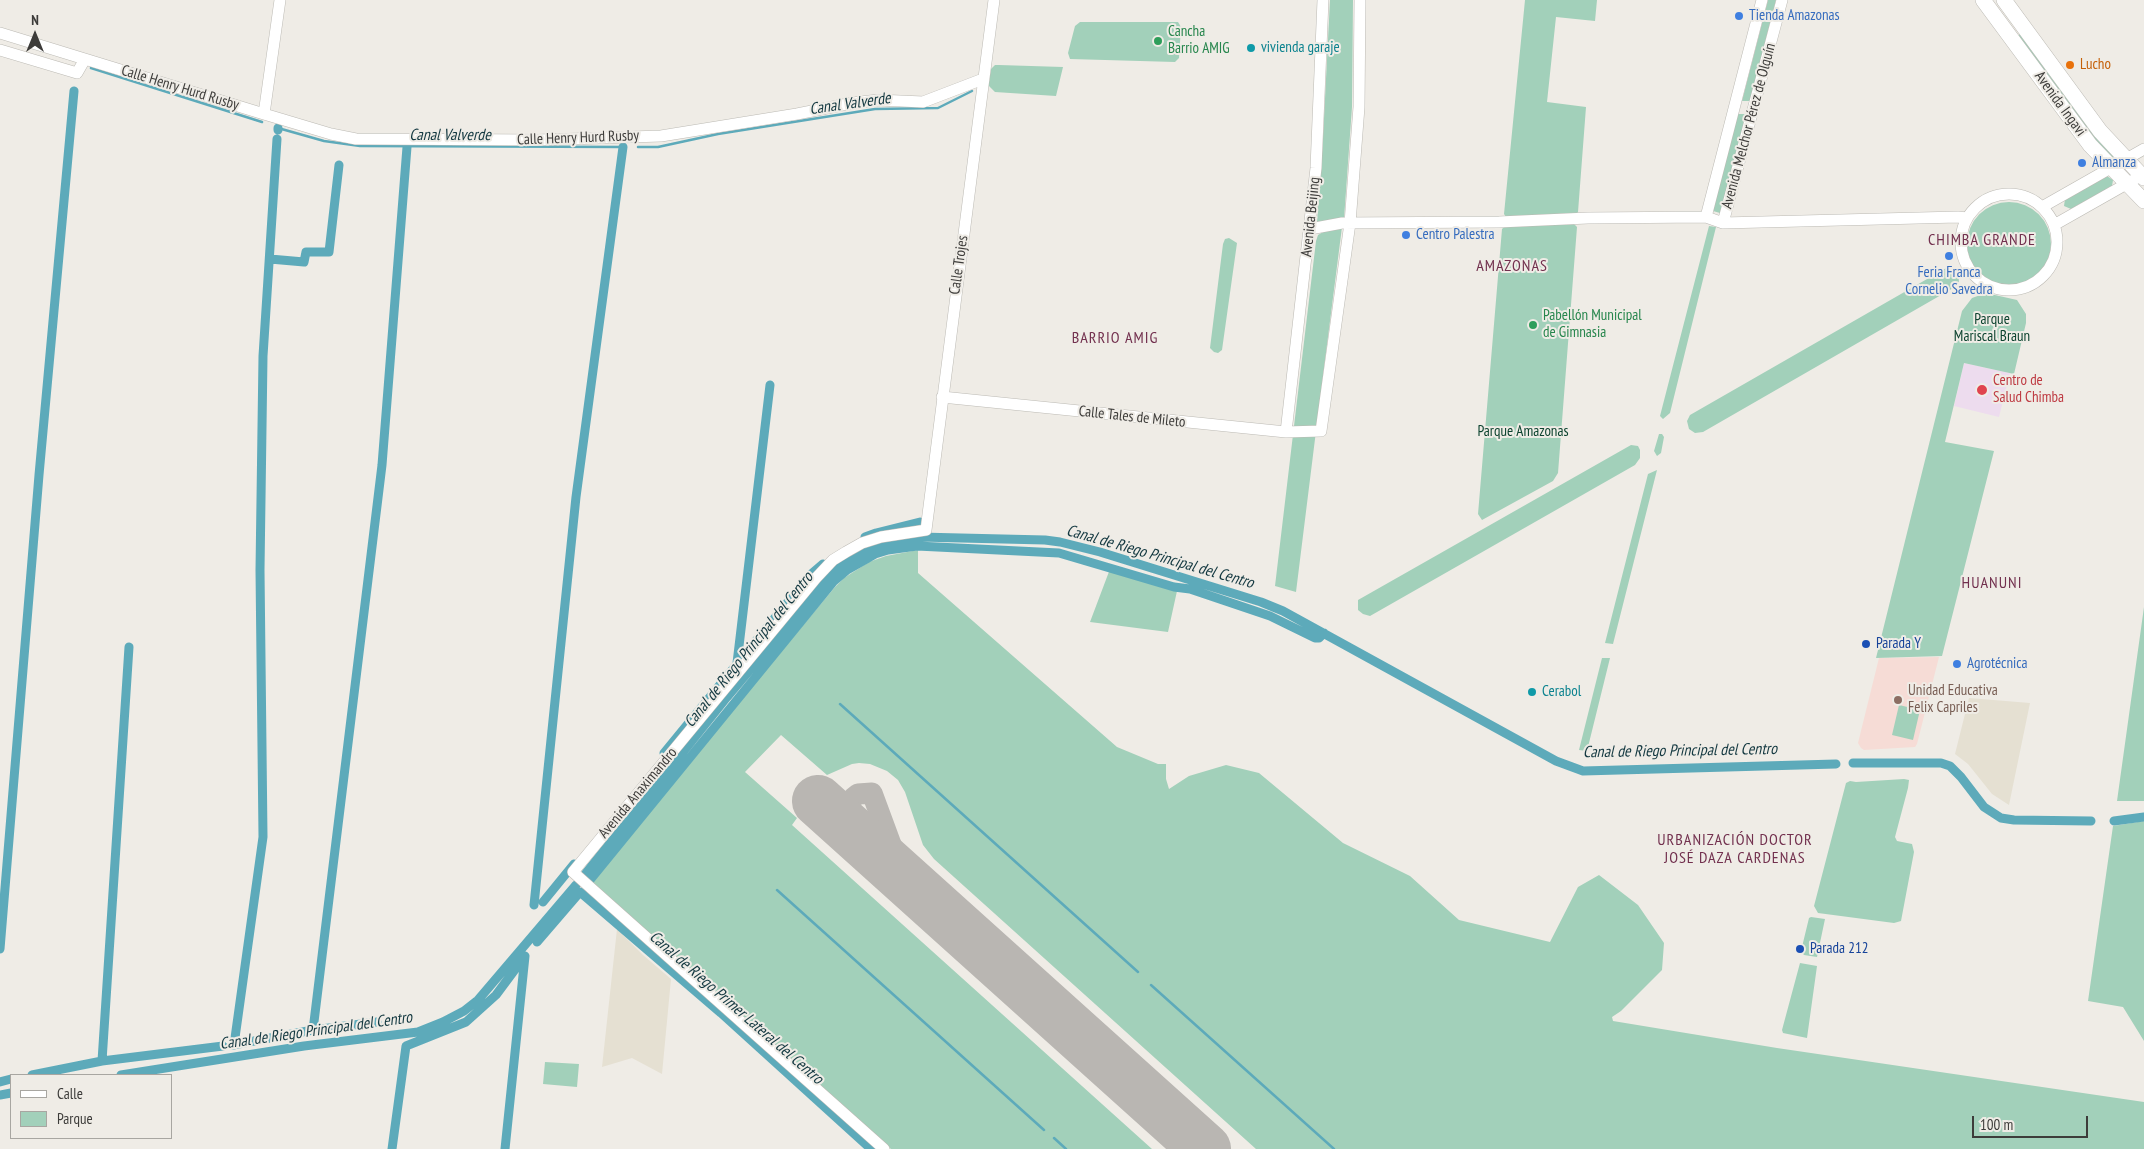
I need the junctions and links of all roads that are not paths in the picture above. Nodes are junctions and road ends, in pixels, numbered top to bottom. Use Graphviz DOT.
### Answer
graph roads {
  1 [pos="280,0"];
  2 [pos="994,0"];
  3 [pos="1323,0"];
  4 [pos="1360,0"];
  5 [pos="1762,0"];
  6 [pos="1782,0"];
  7 [pos="1983,0"];
  8 [pos="2004,0"];
  9 [pos="0,33"];
  10 [pos="0,50"];
  11 [pos="85,59"];
  12 [pos="983,79"];
  13 [pos="264,114"];
  14 [pos="2144,149"];
  15 [pos="2126,160"];
  16 [pos="2111,168"];
  17 [pos="2143,176"];
  18 [pos="2126,184"];
  19 [pos="2144,201"];
  20 [pos="2042,207"];
  21 [pos="1706,217"];
  22 [pos="1967,218"];
  23 [pos="1350,223"];
  24 [pos="1723,223"];
  25 [pos="2054,224"];
  26 [pos="1310,229"];
  27 [pos="942,397"];
  28 [pos="1286,432"];
  29 [pos="926,530"];
  30 [pos="884,1149"];
  1 -- 13 [label="street"];
  2 -- 12 [label="street, Calle Trojes"];
  3 -- 26 [label="street, Avenida Beijing"];
  4 -- 23 [label="street"];
  5 -- 21 [label="street, Avenida Melchor Pérez de Olguín"];
  6 -- 24 [label="street, Avenida Melchor Pérez de Olguín"];
  7 -- 16 [label="highway, Avenida Ingavi"];
  8 -- 15 [label="highway, Avenida Ingavi"];
  9 -- 11 [label="street, Calle Henry Hurd Rusby"];
  10 -- 11 [label="street"];
  11 -- 13 [label="street, Calle Henry Hurd Rusby"];
  12 -- 13 [label="street, Calle Henry Hurd Rusby"];
  12 -- 27 [label="street, Calle Trojes"];
  14 -- 15 [label="street"];
  15 -- 16 [label="street"];
  15 -- 17 [label="highway, Avenida Ingavi"];
  16 -- 18 [label="highway, Avenida Ingavi"];
  16 -- 20 [label="street"];
  17 -- 18 [label="street"];
  18 -- 19 [label="highway, Avenida Ingavi"];
  18 -- 25 [label="street"];
  20 -- 22 [label="street"];
  20 -- 25 [label="street"];
  21 -- 23 [label="street"];
  21 -- 24 [label="street"];
  22 -- 24 [label="street"];
  22 -- 25 [label="street"];
  23 -- 26 [label="street"];
  23 -- 28 [label="street, Calle Tales de Mileto"];
  26 -- 28 [label="street, Avenida Beijing"];
  27 -- 28 [label="street, Calle Tales de Mileto"];
  27 -- 29 [label="street, Calle Trojes"];
  29 -- 30 [label="street, Avenida Anaximandro"];
}
